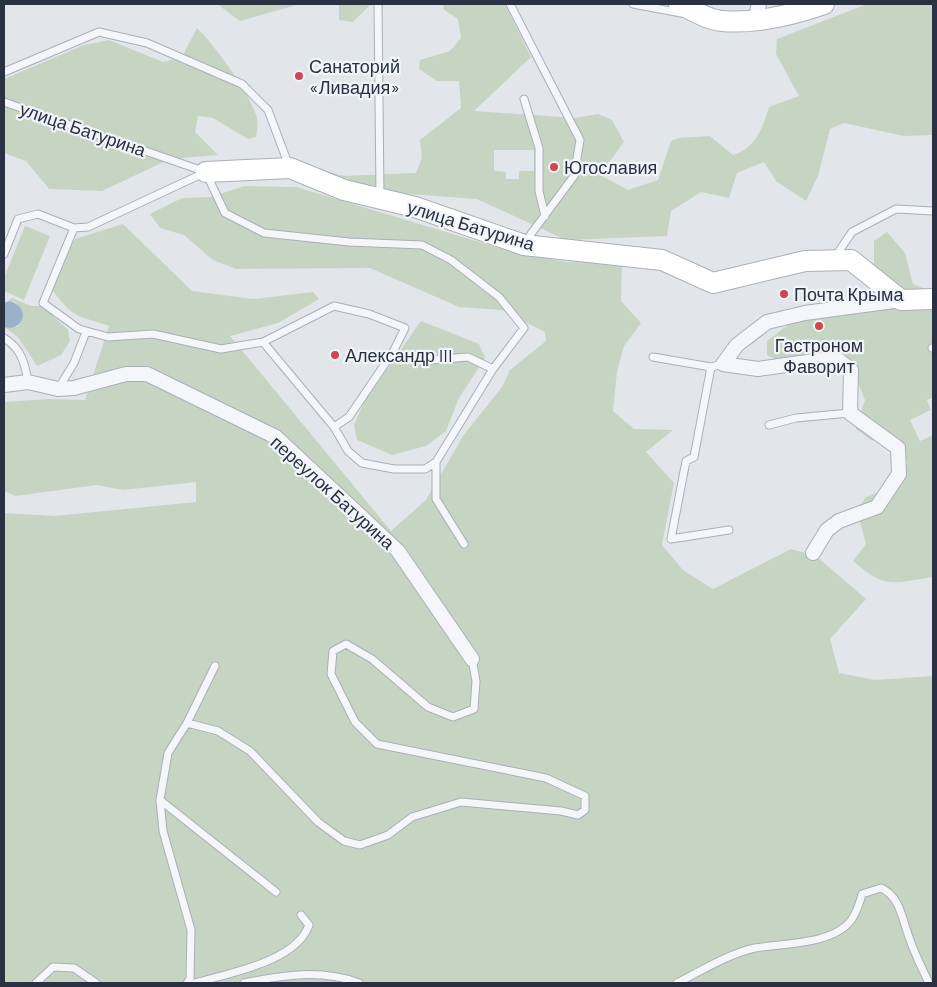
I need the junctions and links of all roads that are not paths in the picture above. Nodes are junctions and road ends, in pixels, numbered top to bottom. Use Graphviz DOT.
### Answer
graph roads {
  1 [pos="378,4"];
  2 [pos="510,4"];
  3 [pos="633,4"];
  4 [pos="679,4"];
  5 [pos="795,4"];
  6 [pos="824,4"];
  7 [pos="757,12"];
  8 [pos="720,21"];
  9 [pos="4,72"];
  10 [pos="524,99"];
  11 [pos="4,102"];
  12 [pos="290,168"];
  13 [pos="206,172"];
  14 [pos="380,199"];
  15 [pos="933,211"];
  16 [pos="544,216"];
  17 [pos="74,228"];
  18 [pos="524,245"];
  19 [pos="4,254"];
  20 [pos="833,261"];
  21 [pos="933,299"];
  22 [pos="901,300"];
  23 [pos="86,332"];
  24 [pos="4,338"];
  25 [pos="263,342"];
  26 [pos="394,352"];
  27 [pos="653,357"];
  28 [pos="717,366"];
  29 [pos="493,369"];
  30 [pos="28,382"];
  31 [pos="4,385"];
  32 [pos="58,389"];
  33 [pos="850,413"];
  34 [pos="769,425"];
  35 [pos="334,427"];
  36 [pos="436,462"];
  37 [pos="729,530"];
  38 [pos="464,544"];
  39 [pos="813,553"];
  40 [pos="472,659"];
  41 [pos="215,666"];
  42 [pos="187,722"];
  43 [pos="160,800"];
  44 [pos="276,892"];
  45 [pos="300,916"];
  46 [pos="36,983"];
  47 [pos="96,983"];
  48 [pos="187,983"];
  49 [pos="195,983"];
  50 [pos="244,983"];
  51 [pos="359,983"];
  52 [pos="677,983"];
  53 [pos="929,983"];
  1 -- 14 [label="lane"];
  2 -- 16 [label="lane"];
  3 -- 8 [label="lane"];
  4 -- 8 [label="street"];
  5 -- 7 [label="street"];
  6 -- 7 [label="street"];
  7 -- 8 [label="street"];
  9 -- 12 [label="lane"];
  10 -- 16 [label="lane"];
  11 -- 13 [label="lane, улица Батурина"];
  12 -- 13 [label="street, улица Батурина"];
  12 -- 14 [label="street, улица Батурина"];
  13 -- 17 [label="lane"];
  13 -- 29 [label="lane"];
  14 -- 18 [label="street, улица Батурина"];
  15 -- 20 [label="lane"];
  16 -- 18 [label="lane"];
  17 -- 19 [label="lane"];
  17 -- 23 [label="lane"];
  18 -- 20 [label="street, улица Батурина"];
  20 -- 22 [label="street, улица Батурина"];
  21 -- 22 [label="street"];
  22 -- 28 [label="street"];
  23 -- 25 [label="lane"];
  23 -- 32 [label="lane"];
  24 -- 30 [label="lane"];
  25 -- 26 [label="lane"];
  25 -- 35 [label="lane"];
  26 -- 29 [label="lane"];
  26 -- 35 [label="lane"];
  27 -- 28 [label="lane"];
  28 -- 33 [label="street"];
  28 -- 37 [label="lane"];
  29 -- 36 [label="lane"];
  30 -- 31 [label="street, переулок Батурина"];
  30 -- 32 [label="street, переулок Батурина"];
  32 -- 40 [label="street, переулок Батурина"];
  33 -- 34 [label="lane"];
  33 -- 39 [label="street"];
  35 -- 36 [label="lane"];
  36 -- 38 [label="lane"];
  40 -- 42 [label="lane"];
  41 -- 42 [label="lane"];
  42 -- 43 [label="lane"];
  43 -- 44 [label="lane"];
  43 -- 48 [label="lane"];
  45 -- 49 [label="lane"];
  46 -- 47 [label="lane"];
  50 -- 51 [label="lane"];
  52 -- 53 [label="lane"];
}
